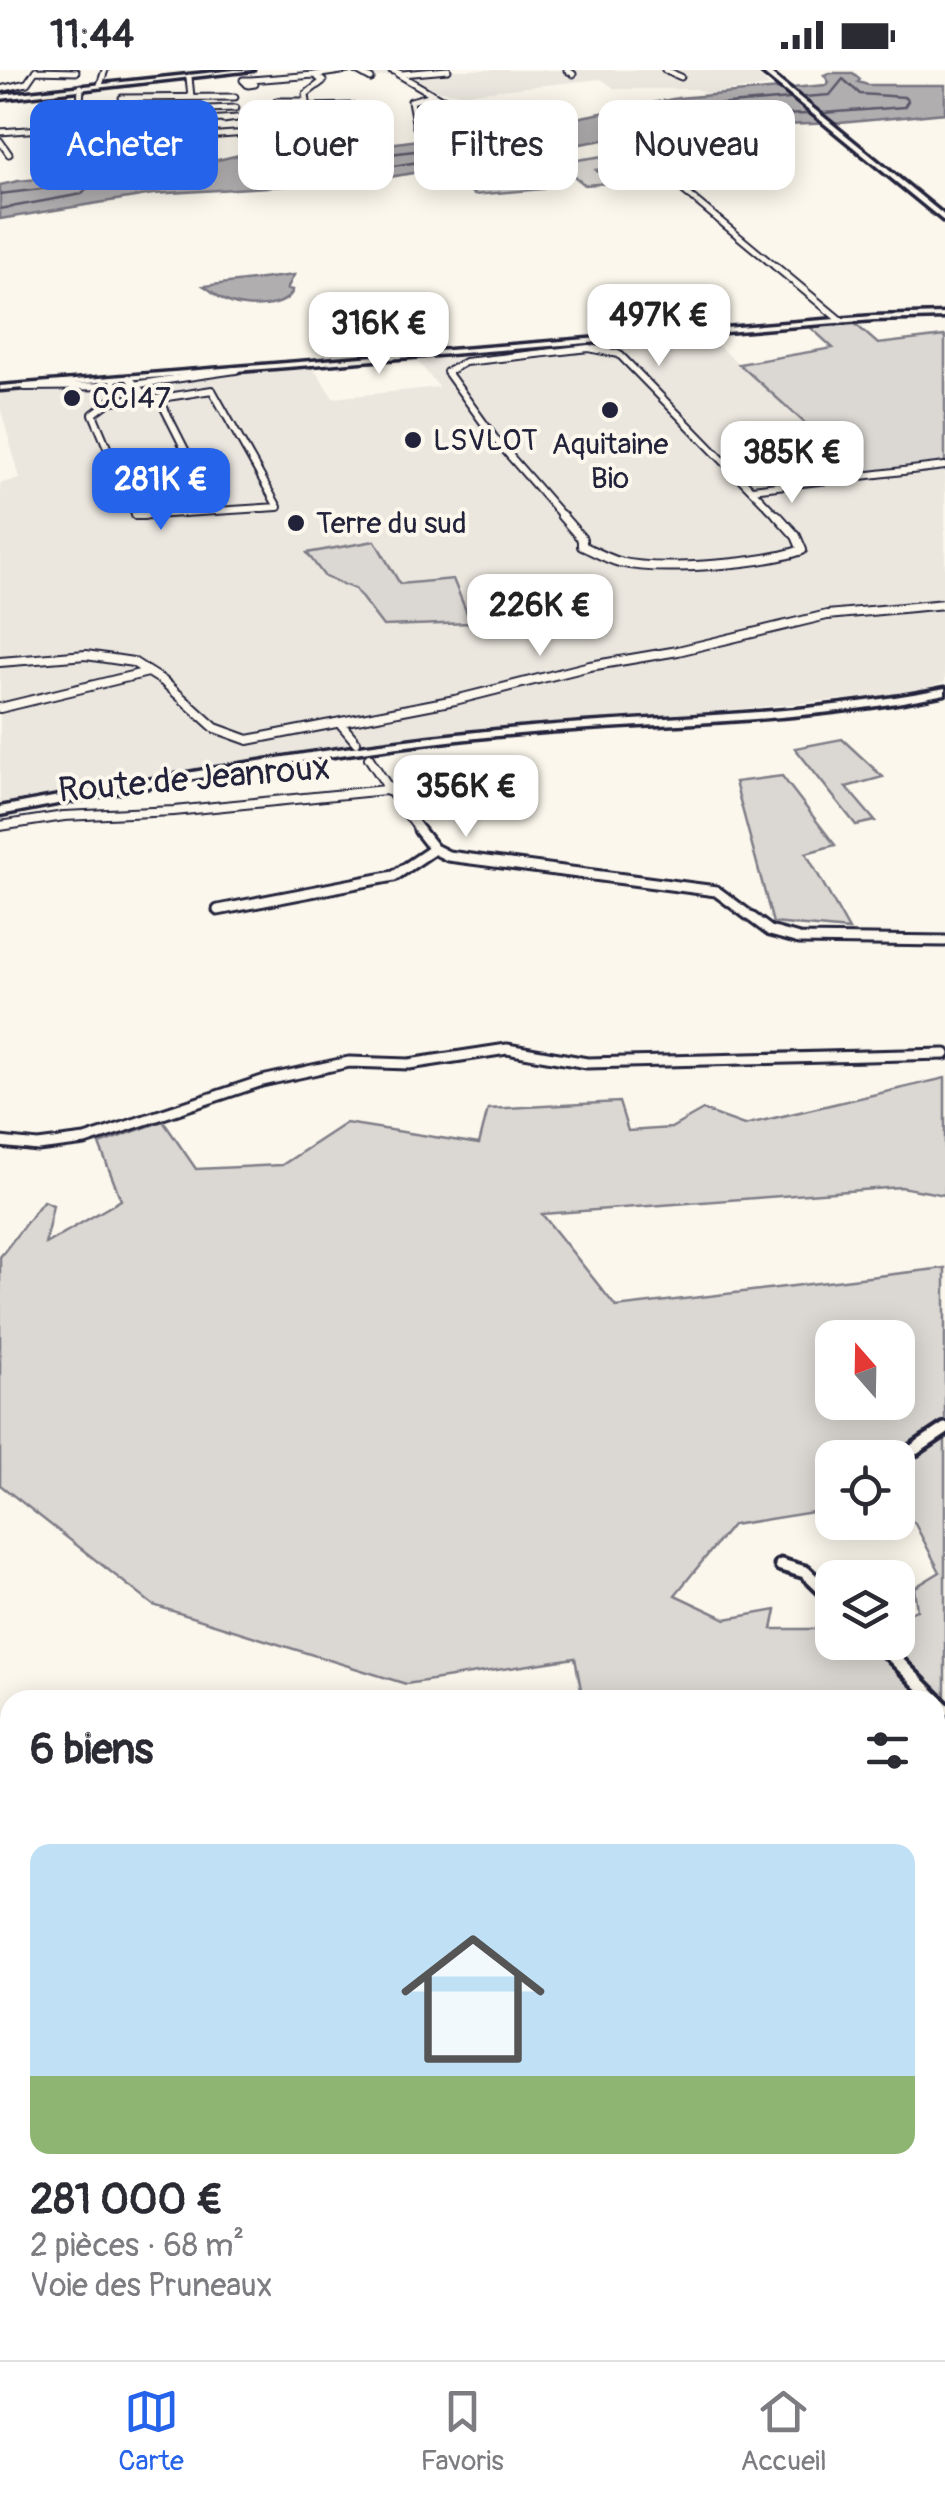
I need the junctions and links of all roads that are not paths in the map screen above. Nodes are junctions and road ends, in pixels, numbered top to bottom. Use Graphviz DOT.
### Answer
graph roads {
  1 [pos="36,70"];
  2 [pos="105,70"];
  3 [pos="250,70"];
  4 [pos="352,70"];
  5 [pos="391,70"];
  6 [pos="448,70"];
  7 [pos="566,70"];
  8 [pos="665,70"];
  9 [pos="762,70"];
  10 [pos="225,71"];
  11 [pos="76,72"];
  12 [pos="398,74"];
  13 [pos="573,74"];
  14 [pos="284,75"];
  15 [pos="314,75"];
  16 [pos="188,76"];
  17 [pos="681,77"];
  18 [pos="371,79"];
  19 [pos="251,80"];
  20 [pos="100,85"];
  21 [pos="294,85"];
  22 [pos="82,87"];
  23 [pos="0,89"];
  24 [pos="351,96"];
  25 [pos="0,97"];
  26 [pos="192,97"];
  27 [pos="207,97"];
  28 [pos="236,97"];
  29 [pos="122,98"];
  30 [pos="135,98"];
  31 [pos="81,100"];
  32 [pos="306,100"];
  33 [pos="352,100"];
  34 [pos="430,100"];
  35 [pos="236,108"];
  36 [pos="218,114"];
  37 [pos="218,119"];
  38 [pos="223,120"];
  39 [pos="30,130"];
  40 [pos="0,132"];
  41 [pos="0,141"];
  42 [pos="9,154"];
  43 [pos="683,190"];
  44 [pos="945,220"];
  45 [pos="942,316"];
  46 [pos="840,320"];
  47 [pos="522,351"];
  48 [pos="132,382"];
  49 [pos="114,383"];
  50 [pos="0,388"];
  51 [pos="152,398"];
  52 [pos="107,402"];
  53 [pos="945,466"];
  54 [pos="752,489"];
  55 [pos="206,493"];
  56 [pos="129,502"];
  57 [pos="222,508"];
  58 [pos="945,604"];
  59 [pos="0,662"];
  60 [pos="148,672"];
  61 [pos="945,692"];
  62 [pos="0,708"];
  63 [pos="340,722"];
  64 [pos="356,742"];
  65 [pos="369,758"];
  66 [pos="392,792"];
  67 [pos="0,812"];
  68 [pos="0,826"];
  69 [pos="434,848"];
  70 [pos="218,910"];
  71 [pos="945,942"];
  72 [pos="945,1054"];
  73 [pos="0,1142"];
  74 [pos="945,1429"];
  75 [pos="915,1448"];
  76 [pos="781,1565"];
  77 [pos="815,1582"];
  78 [pos="896,1660"];
  79 [pos="926,1690"];
  1 -- 11 [label="street"];
  1 -- 23 [label="street"];
  2 -- 20 [label="street"];
  3 -- 10 [label="main road"];
  4 -- 15 [label="street"];
  4 -- 18 [label="street"];
  5 -- 12 [label="street"];
  6 -- 12 [label="street"];
  7 -- 13 [label="street"];
  8 -- 17 [label="street"];
  9 -- 44 [label="main road"];
  10 -- 16 [label="main road"];
  12 -- 34 [label="street"];
  14 -- 15 [label="street"];
  14 -- 19 [label="street"];
  14 -- 21 [label="street"];
  15 -- 32 [label="street"];
  16 -- 20 [label="main road"];
  16 -- 26 [label="street"];
  20 -- 22 [label="main road"];
  22 -- 25 [label="main road"];
  22 -- 31 [label="street"];
  24 -- 33 [label="street"];
  26 -- 27 [label="street"];
  26 -- 30 [label="street"];
  27 -- 28 [label="street"];
  29 -- 30 [label="street"];
  35 -- 36 [label="street"];
  37 -- 38 [label="street"];
  39 -- 40 [label="street"];
  41 -- 42 [label="street"];
  43 -- 46 [label="street"];
  45 -- 46 [label="main road"];
  46 -- 47 [label="main road"];
  47 -- 48 [label="main road"];
  47 -- 54 [label="street"];
  47 -- 54 [label="street"];
  48 -- 49 [label="main road"];
  48 -- 51 [label="street"];
  49 -- 50 [label="main road"];
  49 -- 52 [label="street"];
  51 -- 52 [label="street"];
  51 -- 55 [label="street"];
  51 -- 57 [label="street"];
  52 -- 56 [label="street"];
  53 -- 54 [label="street"];
  55 -- 56 [label="street"];
  55 -- 57 [label="street"];
  56 -- 57 [label="street"];
  58 -- 63 [label="street"];
  59 -- 60 [label="street"];
  60 -- 62 [label="street"];
  60 -- 63 [label="street"];
  61 -- 67 [label="main road"];
  63 -- 64 [label="street"];
  65 -- 66 [label="street"];
  66 -- 68 [label="street, Route de Jeanroux"];
  66 -- 69 [label="street"];
  69 -- 70 [label="street"];
  69 -- 71 [label="street"];
  72 -- 73 [label="street"];
  74 -- 75 [label="street"];
  76 -- 77 [label="street"];
  78 -- 79 [label="street"];
}
